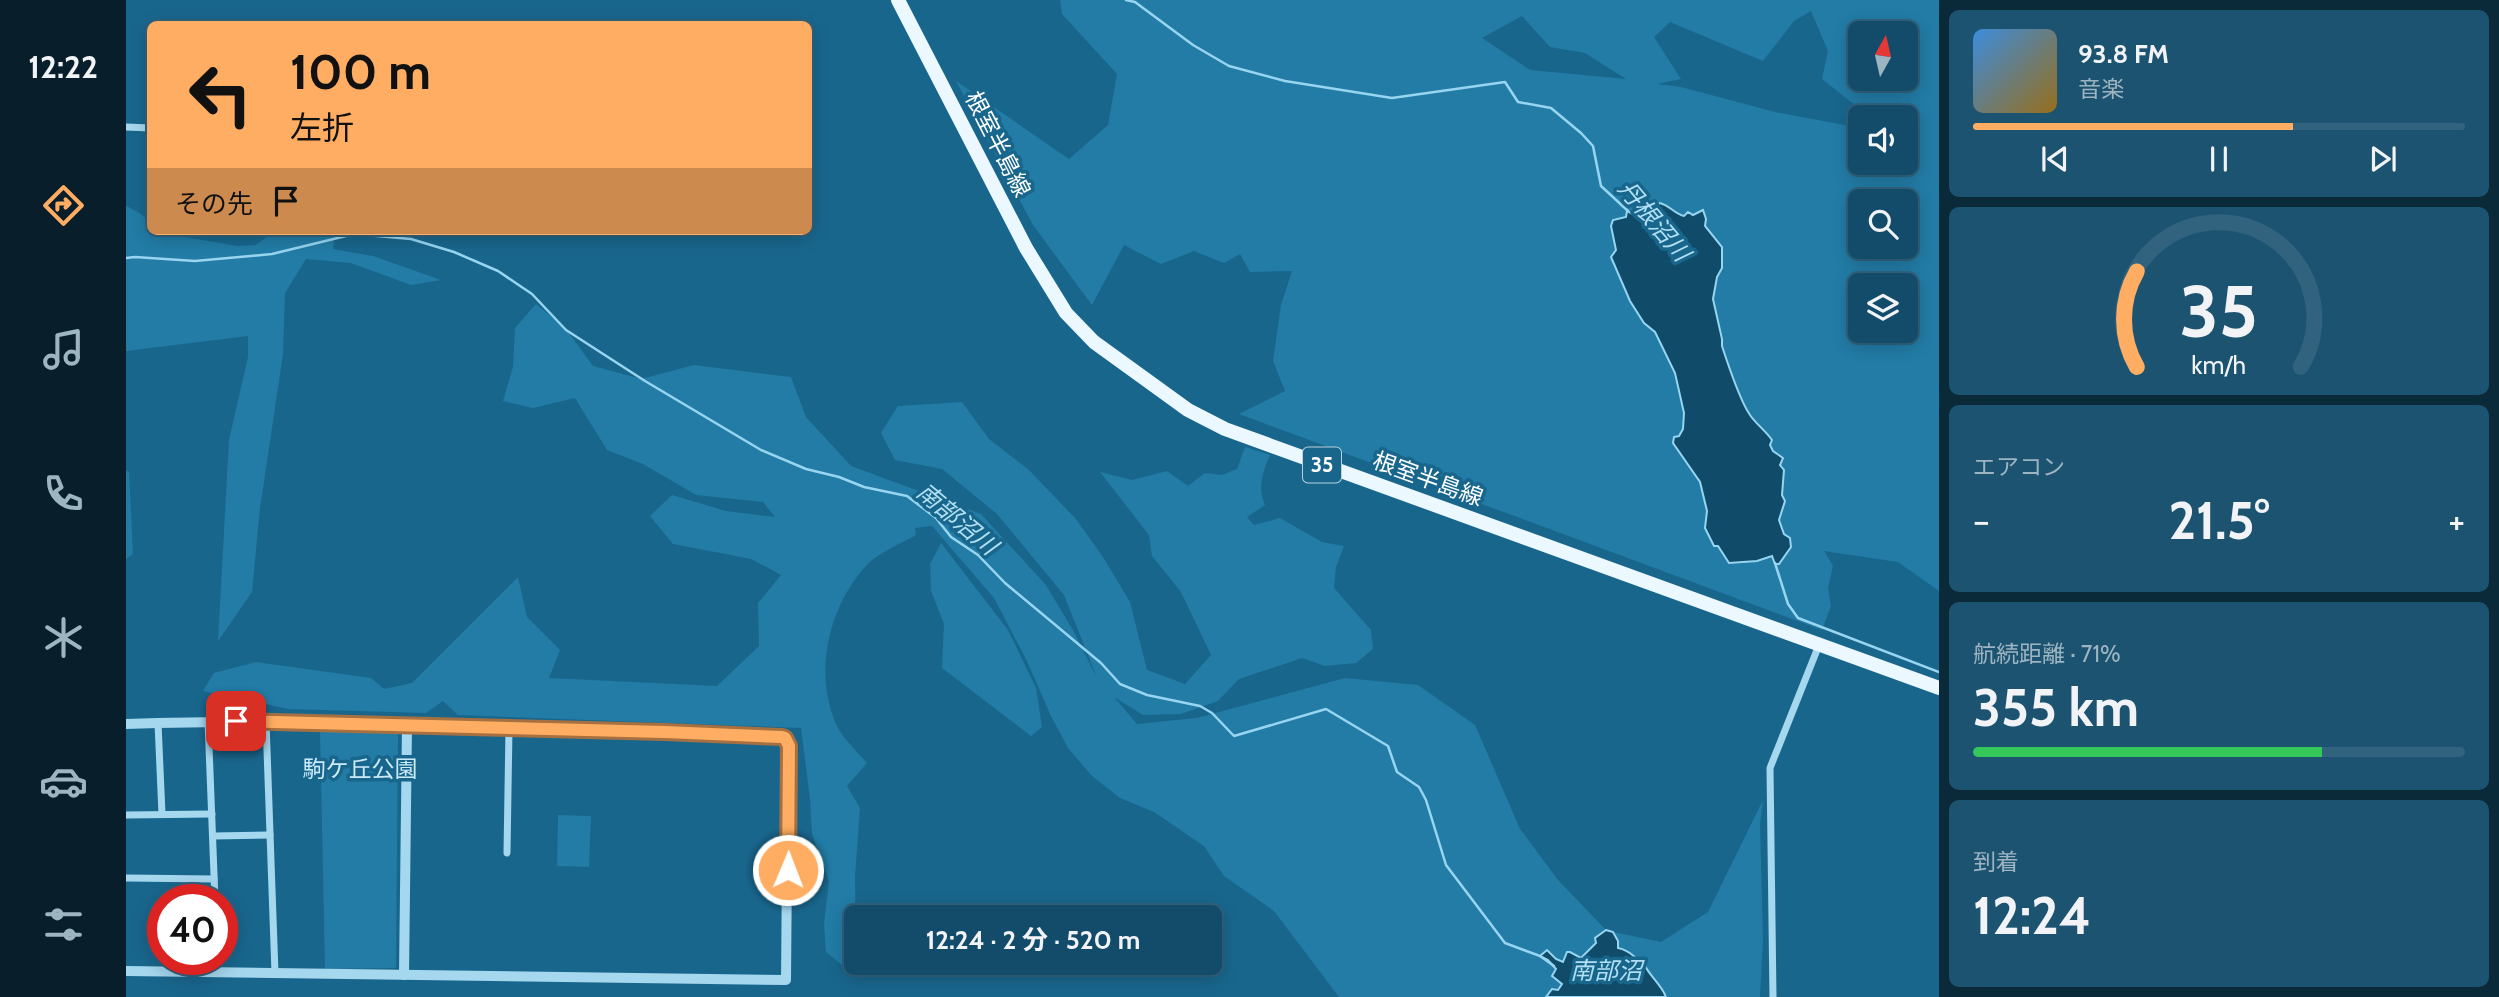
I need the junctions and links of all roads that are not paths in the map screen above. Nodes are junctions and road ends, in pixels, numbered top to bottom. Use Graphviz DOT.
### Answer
graph roads {
  1 [pos="898,0"];
  2 [pos="126,127"];
  3 [pos="147,128"];
  4 [pos="1819,645"];
  5 [pos="1939,688"];
  6 [pos="208,721"];
  7 [pos="266,722"];
  8 [pos="158,723"];
  9 [pos="126,724"];
  10 [pos="407,725"];
  11 [pos="509,728"];
  12 [pos="162,814"];
  13 [pos="212,814"];
  14 [pos="126,815"];
  15 [pos="212,835"];
  16 [pos="270,835"];
  17 [pos="508,853"];
  18 [pos="126,878"];
  19 [pos="214,879"];
  20 [pos="214,884"];
  21 [pos="126,971"];
  22 [pos="147,971"];
  23 [pos="238,972"];
  24 [pos="275,973"];
  25 [pos="404,975"];
  26 [pos="1773,997"];
  1 -- 4 [label="main road, 根室半島線 / 35"];
  2 -- 3 [label="street"];
  4 -- 5 [label="main road, 根室半島線 / 35"];
  4 -- 26 [label="street"];
  6 -- 7 [label="street"];
  6 -- 8 [label="street"];
  6 -- 13 [label="street"];
  7 -- 10 [label="street"];
  7 -- 16 [label="street"];
  8 -- 9 [label="street"];
  8 -- 12 [label="street"];
  10 -- 11 [label="street"];
  10 -- 25 [label="street"];
  11 -- 17 [label="street"];
  11 -- 25 [label="street"];
  12 -- 13 [label="street"];
  12 -- 14 [label="street"];
  13 -- 15 [label="street"];
  15 -- 16 [label="street"];
  15 -- 19 [label="street"];
  16 -- 24 [label="street"];
  18 -- 19 [label="street"];
  19 -- 20 [label="street"];
  21 -- 22 [label="street"];
  23 -- 24 [label="street"];
  24 -- 25 [label="street"];
}
